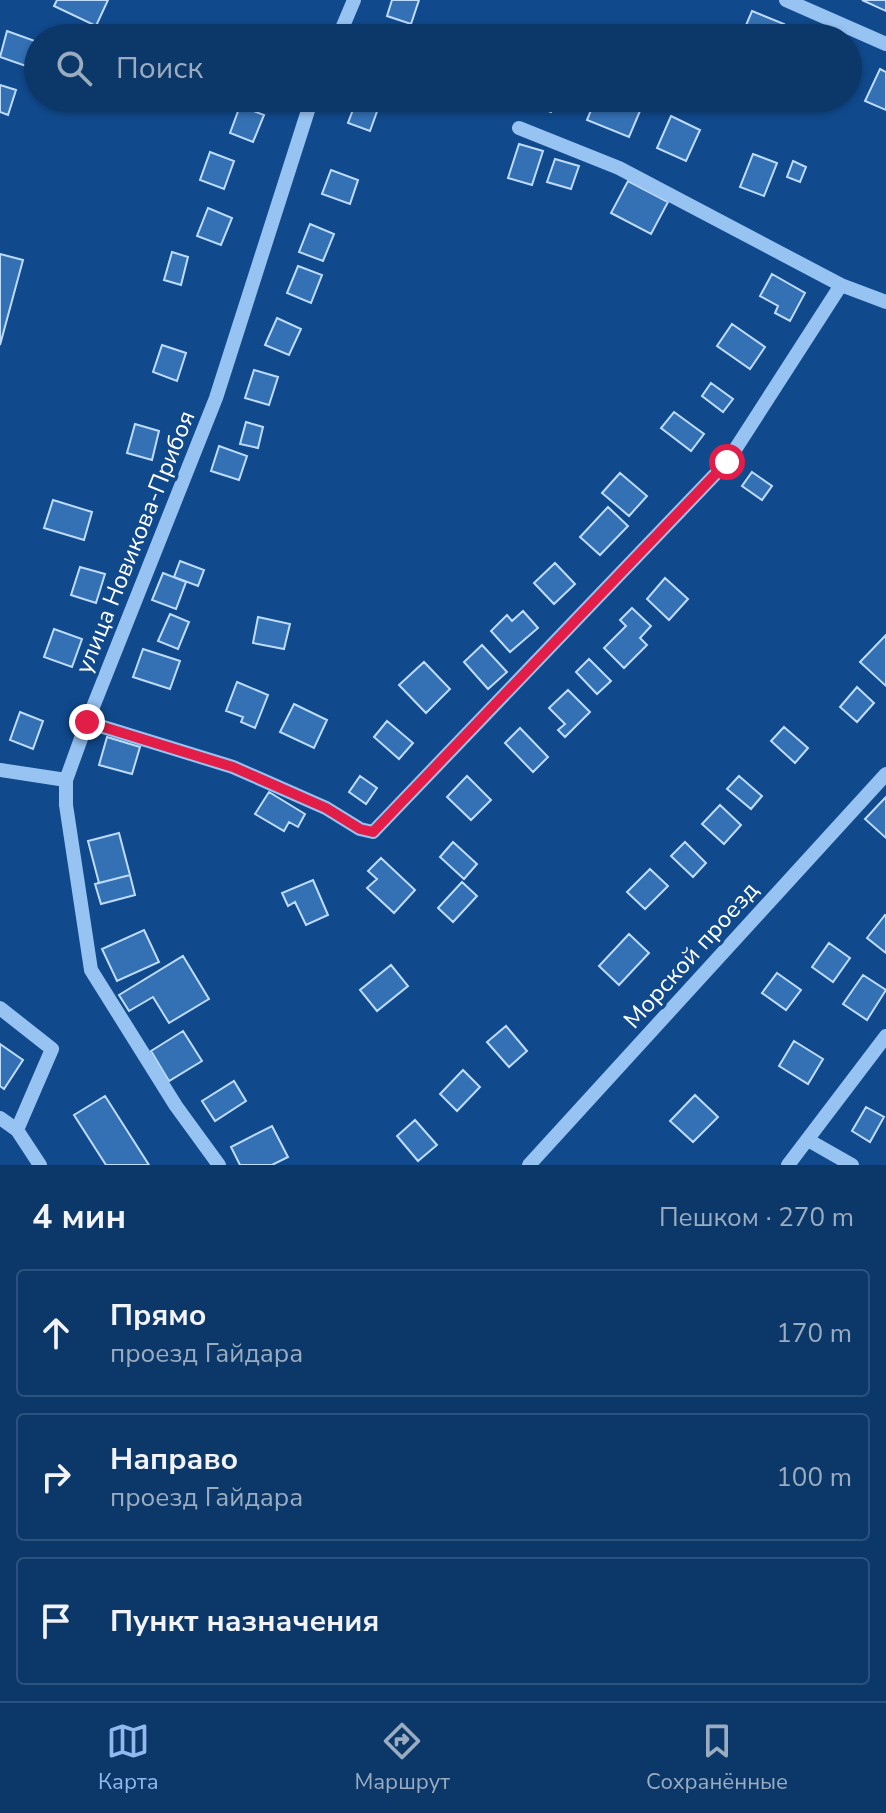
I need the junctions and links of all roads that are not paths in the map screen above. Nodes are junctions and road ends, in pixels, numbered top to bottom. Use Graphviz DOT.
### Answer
graph roads {
  1 [pos="354,0"];
  2 [pos="786,0"];
  3 [pos="344,24"];
  4 [pos="841,24"];
  5 [pos="862,33"];
  6 [pos="886,44"];
  7 [pos="308,112"];
  8 [pos="519,128"];
  9 [pos="841,285"];
  10 [pos="886,302"];
  11 [pos="87,722"];
  12 [pos="0,770"];
  13 [pos="886,774"];
  14 [pos="66,780"];
  15 [pos="0,1008"];
  16 [pos="886,1036"];
  17 [pos="0,1118"];
  18 [pos="17,1130"];
  19 [pos="808,1140"];
  20 [pos="40,1165"];
  21 [pos="219,1165"];
  22 [pos="529,1165"];
  23 [pos="788,1165"];
  24 [pos="852,1165"];
  1 -- 3 [label="street"];
  2 -- 4 [label="street"];
  5 -- 6 [label="street"];
  7 -- 11 [label="street, улица Новикова-Прибоя"];
  8 -- 9 [label="street"];
  9 -- 10 [label="street"];
  9 -- 11 [label="street"];
  11 -- 14 [label="street, улица Новикова-Прибоя"];
  12 -- 14 [label="street"];
  13 -- 22 [label="street, Морской проезд"];
  14 -- 21 [label="street, улица Новикова-Прибоя"];
  15 -- 18 [label="street"];
  16 -- 19 [label="street"];
  17 -- 18 [label="street"];
  18 -- 20 [label="street"];
  19 -- 23 [label="street"];
  19 -- 24 [label="street"];
}
